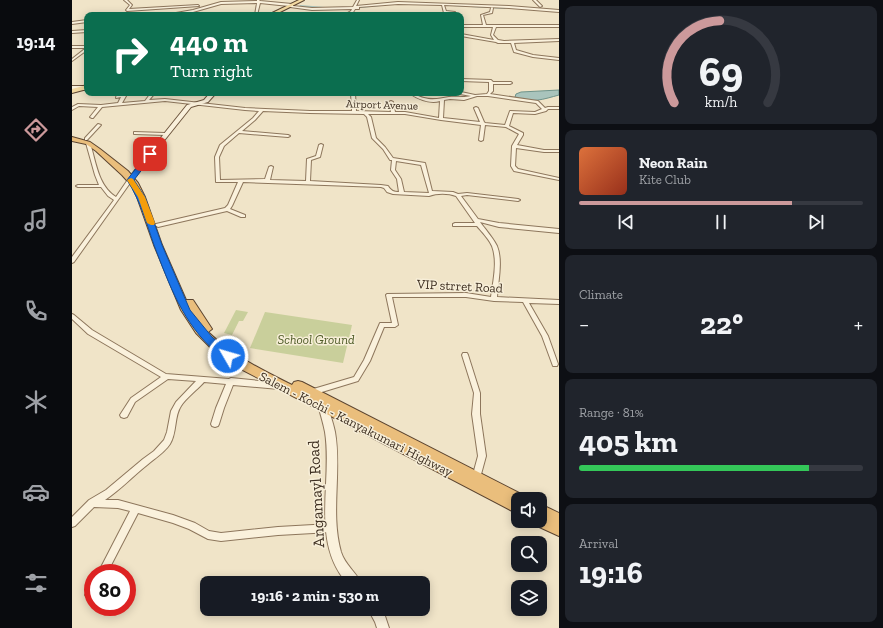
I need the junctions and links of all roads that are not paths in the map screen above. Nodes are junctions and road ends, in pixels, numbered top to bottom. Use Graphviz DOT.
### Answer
graph roads {
  1 [pos="125,0"];
  2 [pos="302,0"];
  3 [pos="358,0"];
  4 [pos="534,0"];
  5 [pos="260,2"];
  6 [pos="406,3"];
  7 [pos="291,5"];
  8 [pos="442,5"];
  9 [pos="198,6"];
  10 [pos="535,6"];
  11 [pos="541,6"];
  12 [pos="354,7"];
  13 [pos="491,7"];
  14 [pos="509,7"];
  15 [pos="559,8"];
  16 [pos="140,10"];
  17 [pos="539,10"];
  18 [pos="186,12"];
  19 [pos="257,12"];
  20 [pos="276,12"];
  21 [pos="352,12"];
  22 [pos="445,12"];
  23 [pos="559,12"];
  24 [pos="84,21"];
  25 [pos="72,23"];
  26 [pos="464,26"];
  27 [pos="484,26"];
  28 [pos="494,26"];
  29 [pos="559,26"];
  30 [pos="84,31"];
  31 [pos="72,32"];
  32 [pos="464,36"];
  33 [pos="559,40"];
  34 [pos="498,42"];
  35 [pos="512,42"];
  36 [pos="72,47"];
  37 [pos="84,48"];
  38 [pos="84,50"];
  39 [pos="559,59"];
  40 [pos="72,60"];
  41 [pos="464,80"];
  42 [pos="491,83"];
  43 [pos="510,83"];
  44 [pos="84,87"];
  45 [pos="84,87"];
  46 [pos="72,88"];
  47 [pos="72,91"];
  48 [pos="464,93"];
  49 [pos="475,95"];
  50 [pos="488,95"];
  51 [pos="124,96"];
  52 [pos="151,96"];
  53 [pos="210,96"];
  54 [pos="353,96"];
  55 [pos="418,96"];
  56 [pos="442,100"];
  57 [pos="147,101"];
  58 [pos="391,102"];
  59 [pos="119,104"];
  60 [pos="194,104"];
  61 [pos="101,106"];
  62 [pos="476,108"];
  63 [pos="559,108"];
  64 [pos="72,109"];
  65 [pos="262,110"];
  66 [pos="544,110"];
  67 [pos="354,112"];
  68 [pos="365,112"];
  69 [pos="393,112"];
  70 [pos="92,117"];
  71 [pos="441,119"];
  72 [pos="482,123"];
  73 [pos="98,126"];
  74 [pos="507,126"];
  75 [pos="240,132"];
  76 [pos="136,133"];
  77 [pos="165,134"];
  78 [pos="288,136"];
  79 [pos="72,138"];
  80 [pos="481,140"];
  81 [pos="87,141"];
  82 [pos="321,145"];
  83 [pos="514,146"];
  84 [pos="559,151"];
  85 [pos="394,160"];
  86 [pos="271,167"];
  87 [pos="132,178"];
  88 [pos="559,179"];
  89 [pos="241,180"];
  90 [pos="267,181"];
  91 [pos="308,183"];
  92 [pos="78,186"];
  93 [pos="103,186"];
  94 [pos="402,193"];
  95 [pos="432,193"];
  96 [pos="458,196"];
  97 [pos="116,199"];
  98 [pos="518,200"];
  99 [pos="227,209"];
  100 [pos="243,216"];
  101 [pos="478,222"];
  102 [pos="455,225"];
  103 [pos="158,226"];
  104 [pos="559,231"];
  105 [pos="74,256"];
  106 [pos="72,261"];
  107 [pos="494,298"];
  108 [pos="525,301"];
  109 [pos="559,302"];
  110 [pos="72,316"];
  111 [pos="465,355"];
  112 [pos="555,364"];
  113 [pos="167,376"];
  114 [pos="203,379"];
  115 [pos="231,381"];
  116 [pos="285,386"];
  117 [pos="312,392"];
  118 [pos="322,401"];
  119 [pos="124,415"];
  120 [pos="215,424"];
  121 [pos="476,478"];
  122 [pos="511,496"];
  123 [pos="92,502"];
  124 [pos="511,504"];
  125 [pos="136,509"];
  126 [pos="547,514"];
  127 [pos="559,520"];
  128 [pos="72,523"];
  129 [pos="547,523"];
  130 [pos="331,528"];
  131 [pos="559,529"];
  132 [pos="107,564"];
  133 [pos="350,576"];
  134 [pos="378,616"];
  135 [pos="383,628"];
  1 -- 16 [label="street"];
  2 -- 7 [label="main road"];
  3 -- 12 [label="street"];
  4 -- 11 [label="street"];
  5 -- 7 [label="street"];
  5 -- 18 [label="street"];
  5 -- 19 [label="street"];
  6 -- 8 [label="street"];
  6 -- 12 [label="street"];
  7 -- 12 [label="street"];
  7 -- 20 [label="main road"];
  8 -- 13 [label="street"];
  8 -- 22 [label="street"];
  9 -- 16 [label="street"];
  10 -- 11 [label="street"];
  10 -- 14 [label="street"];
  10 -- 17 [label="street"];
  11 -- 15 [label="street"];
  12 -- 21 [label="street"];
  13 -- 14 [label="street"];
  13 -- 17 [label="street"];
  13 -- 27 [label="street"];
  14 -- 17 [label="street"];
  17 -- 23 [label="street"];
  24 -- 25 [label="street"];
  26 -- 27 [label="street"];
  27 -- 28 [label="street"];
  28 -- 29 [label="street"];
  28 -- 34 [label="street"];
  30 -- 31 [label="street"];
  32 -- 34 [label="street"];
  33 -- 35 [label="street"];
  34 -- 35 [label="street"];
  35 -- 39 [label="street"];
  36 -- 37 [label="street"];
  38 -- 40 [label="street"];
  41 -- 42 [label="street"];
  42 -- 43 [label="street"];
  42 -- 50 [label="street"];
  44 -- 46 [label="main road"];
  45 -- 47 [label="main road"];
  48 -- 49 [label="street"];
  49 -- 50 [label="street"];
  49 -- 56 [label="street"];
  50 -- 66 [label="street"];
  51 -- 59 [label="street"];
  52 -- 57 [label="street"];
  53 -- 60 [label="main road"];
  54 -- 67 [label="street"];
  55 -- 56 [label="street"];
  56 -- 71 [label="street"];
  57 -- 59 [label="street, Airport Avenue"];
  57 -- 60 [label="street, Airport Avenue"];
  58 -- 69 [label="street"];
  59 -- 61 [label="street, Airport Avenue"];
  60 -- 65 [label="street, Airport Avenue"];
  60 -- 77 [label="main road"];
  61 -- 64 [label="street, Airport Avenue"];
  61 -- 70 [label="street"];
  62 -- 72 [label="street"];
  63 -- 66 [label="street"];
  65 -- 67 [label="street, Airport Avenue"];
  65 -- 75 [label="street"];
  66 -- 74 [label="street"];
  67 -- 68 [label="street, Airport Avenue"];
  68 -- 69 [label="street, Airport Avenue"];
  68 -- 85 [label="street"];
  69 -- 71 [label="street, Airport Avenue"];
  71 -- 72 [label="street, Airport Avenue"];
  72 -- 74 [label="street, Airport Avenue"];
  72 -- 80 [label="street"];
  73 -- 81 [label="street"];
  74 -- 83 [label="street"];
  75 -- 78 [label="street"];
  75 -- 89 [label="street"];
  76 -- 77 [label="street"];
  77 -- 87 [label="main road"];
  79 -- 81 [label="highway, Salem - Kochi - Kanyakumari Highway"];
  81 -- 87 [label="highway, Salem - Kochi - Kanyakumari Highway"];
  81 -- 93 [label="street"];
  82 -- 91 [label="street"];
  83 -- 84 [label="street"];
  83 -- 88 [label="street"];
  85 -- 94 [label="street"];
  85 -- 95 [label="street"];
  86 -- 90 [label="street"];
  87 -- 97 [label="street"];
  87 -- 103 [label="highway, Salem - Kochi - Kanyakumari Highway"];
  87 -- 116 [label="highway, Salem - Kochi - Kanyakumari Highway"];
  89 -- 90 [label="street"];
  89 -- 99 [label="street"];
  90 -- 91 [label="street"];
  91 -- 94 [label="street"];
  92 -- 93 [label="street"];
  93 -- 97 [label="street"];
  94 -- 95 [label="street"];
  95 -- 96 [label="street"];
  96 -- 98 [label="street"];
  96 -- 101 [label="street"];
  97 -- 105 [label="street"];
  99 -- 100 [label="street"];
  99 -- 103 [label="street"];
  101 -- 102 [label="street"];
  101 -- 104 [label="street"];
  101 -- 107 [label="street"];
  103 -- 117 [label="highway, Salem - Kochi - Kanyakumari Highway"];
  105 -- 106 [label="street"];
  107 -- 108 [label="street, VIP strret Road"];
  107 -- 117 [label="street, VIP strret Road"];
  108 -- 109 [label="street, VIP strret Road"];
  108 -- 112 [label="street"];
  110 -- 113 [label="street"];
  111 -- 121 [label="street"];
  113 -- 114 [label="street"];
  113 -- 119 [label="street"];
  114 -- 115 [label="street"];
  114 -- 123 [label="street"];
  115 -- 116 [label="street"];
  115 -- 120 [label="street"];
  116 -- 118 [label="highway, Salem - Kochi - Kanyakumari Highway"];
  117 -- 118 [label="highway, Salem - Kochi - Kanyakumari Highway"];
  118 -- 121 [label="highway, Salem - Kochi - Kanyakumari Highway"];
  118 -- 124 [label="highway, Salem - Kochi - Kanyakumari Highway"];
  118 -- 130 [label="street, Angamayl Road"];
  121 -- 122 [label="highway, Salem - Kochi - Kanyakumari Highway"];
  123 -- 125 [label="street"];
  123 -- 128 [label="street"];
  125 -- 130 [label="street"];
  125 -- 132 [label="street"];
  126 -- 127 [label="highway"];
  129 -- 131 [label="highway"];
  130 -- 133 [label="street, Angamayl Road"];
  134 -- 135 [label="street"];
}
